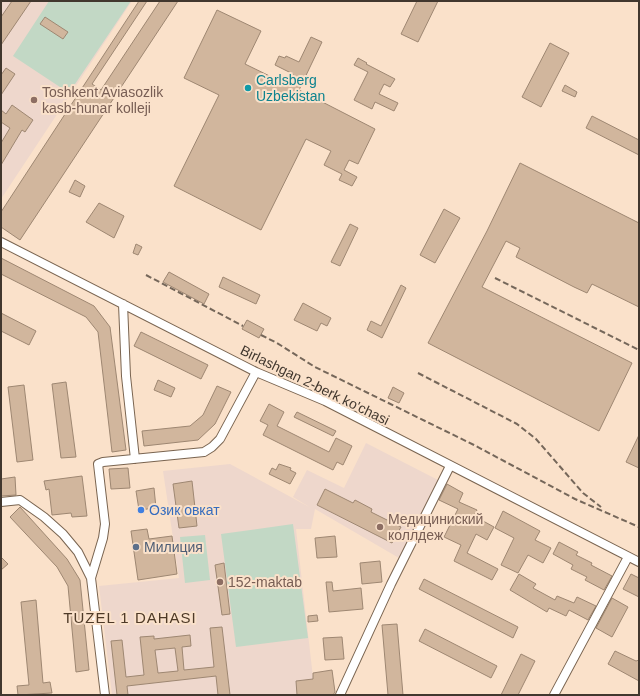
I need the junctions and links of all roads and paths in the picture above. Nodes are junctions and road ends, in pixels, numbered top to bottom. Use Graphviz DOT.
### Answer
graph roads {
  1 [pos="1,242"];
  2 [pos="123,304"];
  3 [pos="256,372"];
  4 [pos="135,459"];
  5 [pos="450,466"];
  6 [pos="1,502"];
  7 [pos="628,557"];
  8 [pos="639,562"];
  9 [pos="91,578"];
  10 [pos="102,695"];
  11 [pos="105,695"];
  12 [pos="340,695"];
  13 [pos="554,695"];
  1 -- 2 [label="street, Birlashgan 2-berk ko'chasi"];
  2 -- 3 [label="street, Birlashgan 2-berk ko'chasi"];
  2 -- 4 [label="street"];
  3 -- 4 [label="street"];
  3 -- 5 [label="street, Birlashgan 2-berk ko'chasi"];
  4 -- 9 [label="street"];
  5 -- 7 [label="street, Birlashgan 2-berk ko'chasi"];
  5 -- 12 [label="street"];
  6 -- 9 [label="street"];
  7 -- 8 [label="street, Birlashgan 2-berk ko'chasi"];
  7 -- 13 [label="street"];
  9 -- 11 [label="street"];
  10 -- 11 [label="street"];
}
